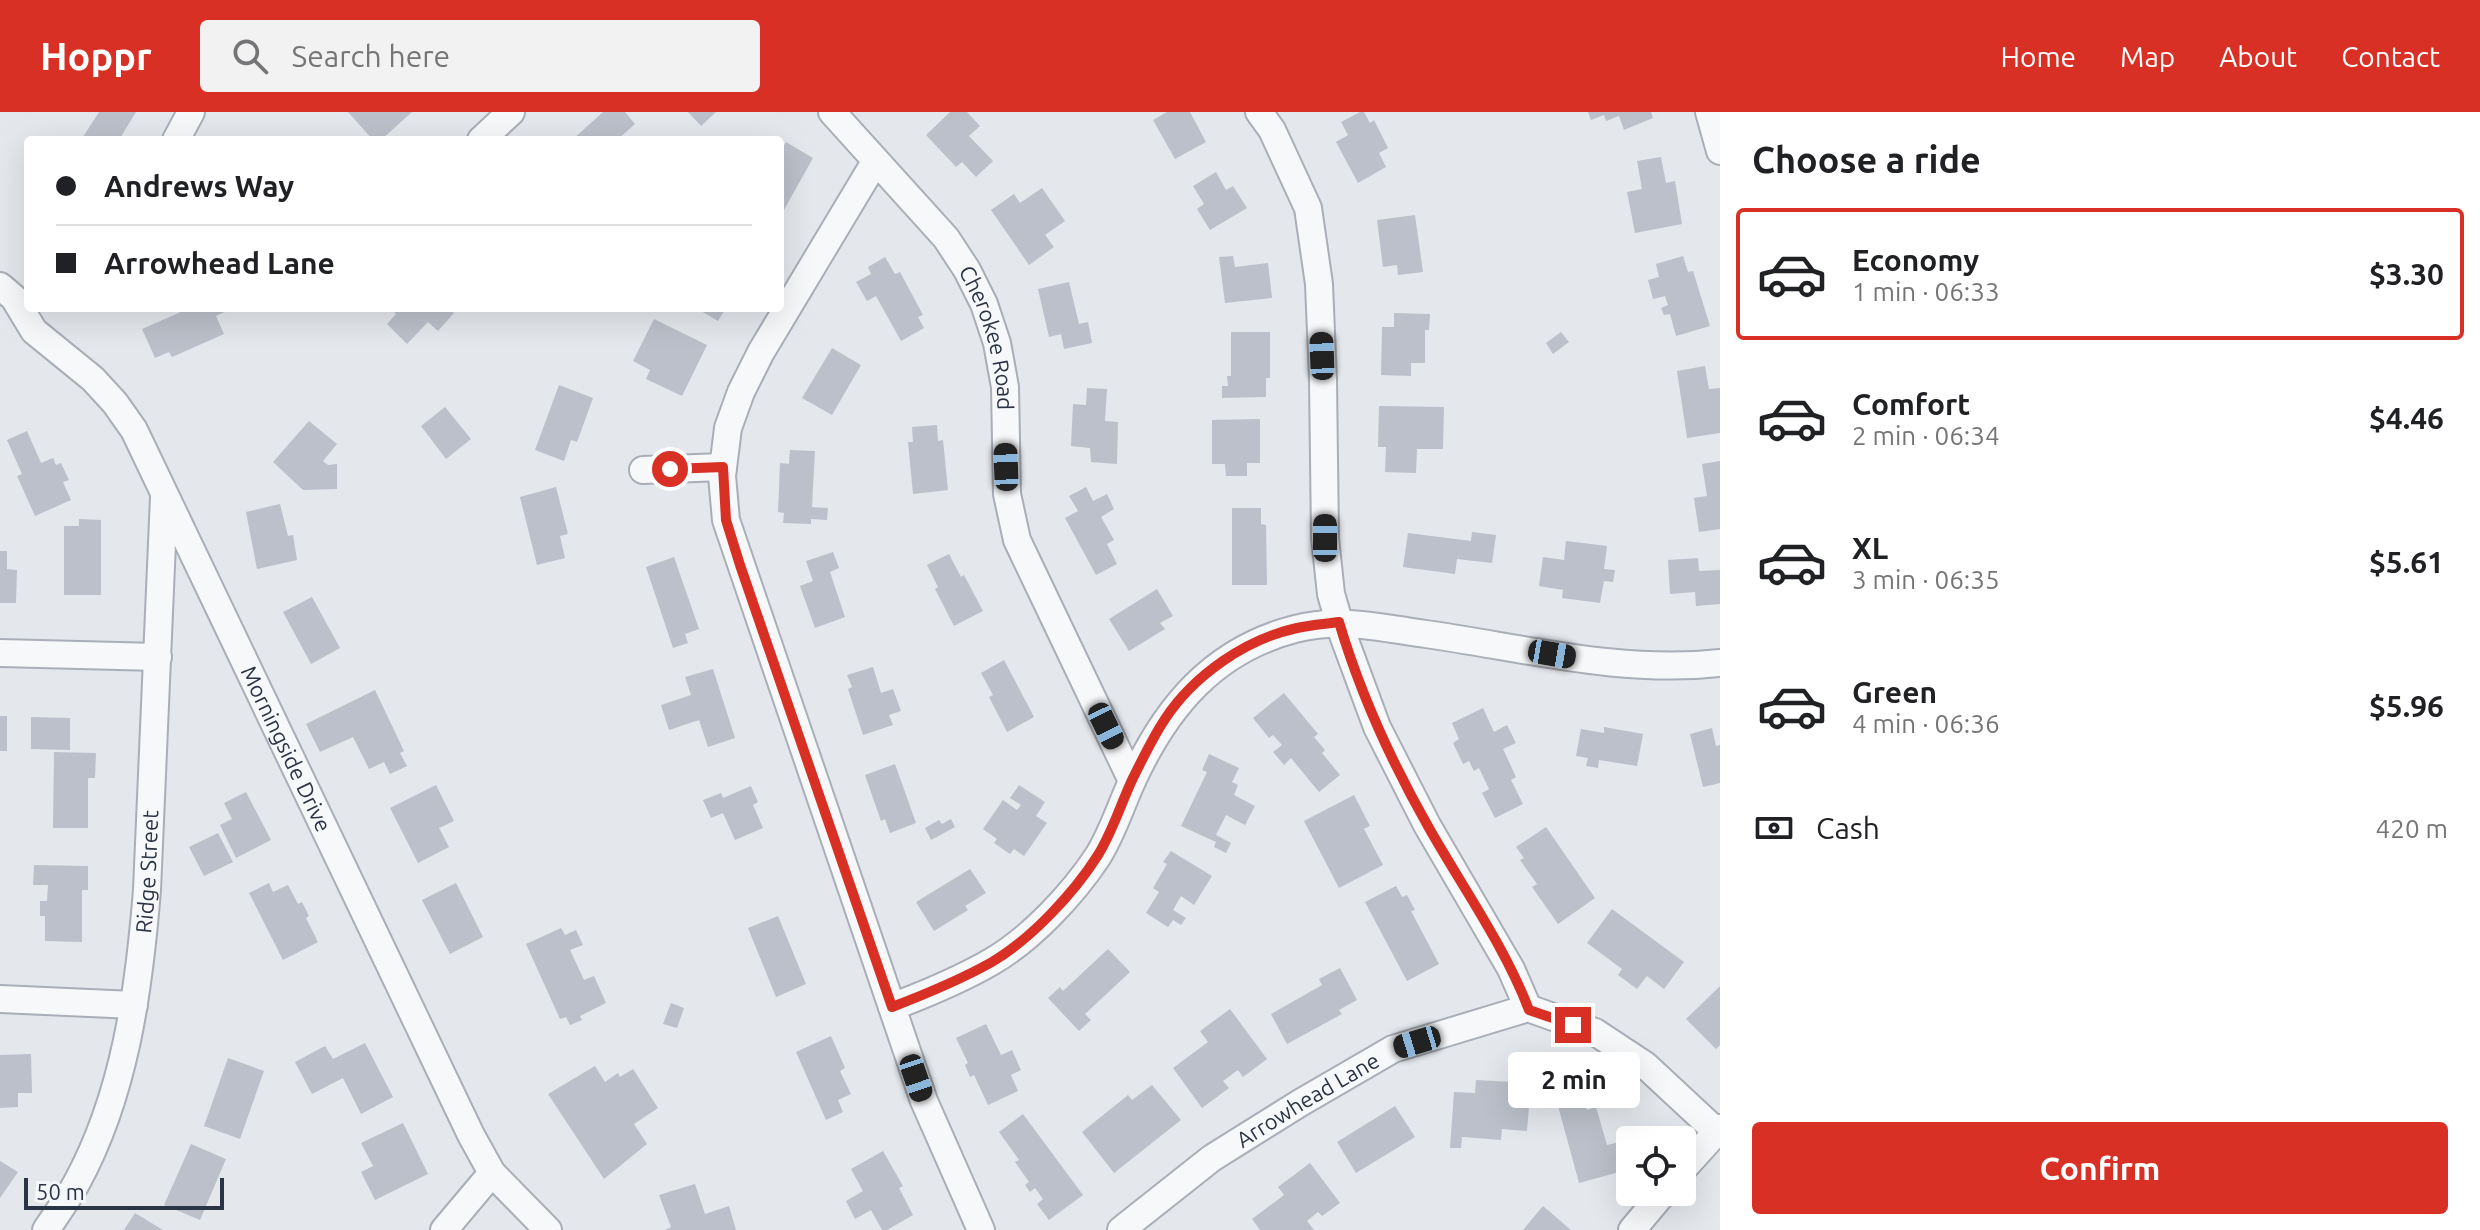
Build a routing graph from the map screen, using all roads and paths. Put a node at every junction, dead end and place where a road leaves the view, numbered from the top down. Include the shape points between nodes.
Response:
1 (191, 112) edge
2 (511, 112) edge
3 (832, 112) edge
4 (1259, 112) edge
5 (1709, 112) edge
6 (178, 136) edge
7 (485, 136) edge
8 (1720, 151) edge
9 (875, 162) junction
10 (14, 293) edge
11 (723, 467) junction
12 (643, 470) dead end
13 (164, 493) junction
14 (1339, 622) junction
15 (0, 653) edge
16 (158, 657) junction
17 (1720, 663) edge
18 (1132, 781) junction
19 (0, 999) edge
20 (134, 1005) junction
21 (892, 1007) junction
22 (1528, 1008) junction
23 (1718, 1129) edge
24 (1696, 1154) edge
25 (492, 1173) junction
26 (1652, 1206) edge
27 (46, 1230) edge
28 (444, 1230) edge
29 (548, 1230) edge
30 (981, 1230) edge
31 (1121, 1230) edge
32 (1632, 1230) edge

1 - 6 street
2 - 7 street
3 - 9 street, Cherokee Road
4 - 14 street via 1308,208 1319,284 1325,538
5 - 8 street
9 - 11 street via 741,392 728,428
9 - 18 street, Cherokee Road via 946,238 984,304 1005,387 1007,494 1017,540
10 - 13 street, Morningside Drive via 34,331 115,403
11 - 12 street
11 - 21 street via 726,520 740,565
13 - 16 street, Ridge Street
13 - 25 street, Morningside Drive
14 - 17 street via 1604,663
14 - 18 street via 1295,629 1253,644 1219,665 1165,718
14 - 22 street via 1377,727
15 - 16 street
16 - 20 street, Ridge Street via 147,890
18 - 21 street via 1098,855 1039,925 994,960
19 - 20 street
20 - 27 street, Ridge Street via 101,1128 76,1184
21 - 30 street via 924,1101
22 - 23 street via 1608,1040
22 - 31 street, Arrowhead Lane via 1393,1049 1212,1158
23 - 24 street
25 - 28 street
25 - 29 street, Morningside Drive
26 - 32 street

